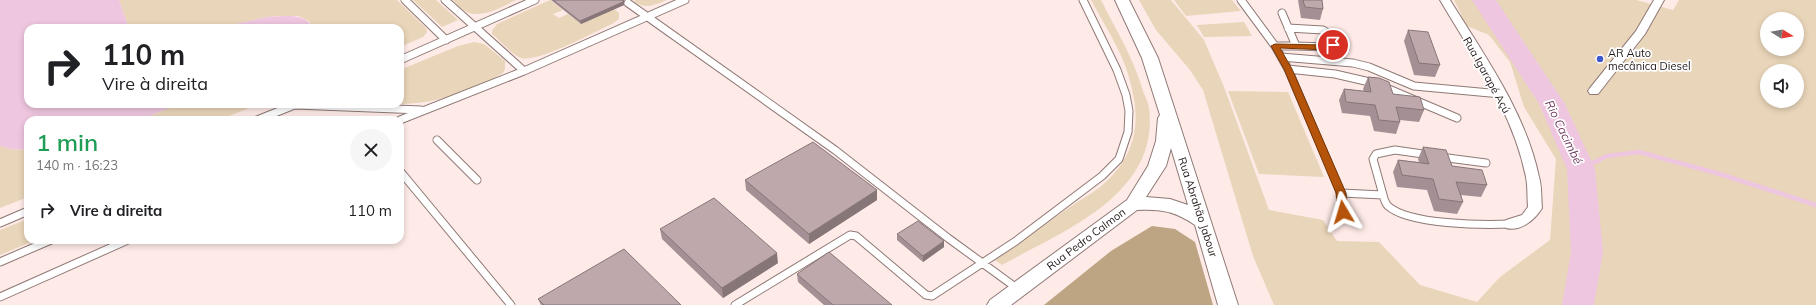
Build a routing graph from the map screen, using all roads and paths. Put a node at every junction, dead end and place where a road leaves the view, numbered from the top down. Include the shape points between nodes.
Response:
1 (405, 0) edge
2 (445, 0) edge
3 (535, 0) edge
4 (685, 0) edge
5 (1083, 0) edge
6 (1122, 0) edge
7 (1242, 0) edge
8 (1445, 0) edge
9 (1659, 0) edge
10 (628, 3) dead end
11 (1282, 14) dead end
12 (647, 17) junction
13 (475, 27) junction
14 (1288, 28) junction
15 (446, 40) junction
16 (1275, 46) junction
17 (1296, 46) junction
18 (1282, 57) junction
19 (404, 58) edge
20 (1288, 69) junction
21 (524, 71) junction
22 (1594, 91) dead end
23 (1501, 94) junction
24 (286, 108) edge
25 (382, 108) edge
26 (1166, 109) junction
27 (425, 110) junction
28 (267, 116) edge
29 (404, 118) edge
30 (1457, 118) dead end
31 (437, 140) dead end
32 (1486, 163) dead end
33 (404, 177) edge
34 (477, 180) dead end
35 (1341, 193) junction
36 (1383, 195) junction
37 (1133, 204) junction
38 (1343, 212) dead end
39 (24, 214) edge
40 (1203, 222) junction
41 (0, 223) edge
42 (1511, 224) joint
43 (42, 244) edge
44 (119, 244) edge
45 (0, 262) edge
46 (982, 264) junction
47 (1018, 289) junction
48 (0, 297) edge
49 (511, 305) edge
50 (735, 305) edge
51 (997, 305) edge
52 (1228, 305) edge

1 - 15 lane
2 - 13 lane
3 - 13 lane
4 - 12 lane
5 - 46 lane via 1117,70 1126,95 1129,111 1125,146 1119,159 1102,176
6 - 26 street, Rua Abrahão Jabour via 1150,58
7 - 16 lane
8 - 23 street, Rua Igarapé Açú
9 - 22 street via 1641,32
10 - 12 lane
11 - 14 lane
12 - 21 lane
12 - 46 lane via 815,136
13 - 15 lane
13 - 21 lane
14 - 17 lane
14 - 17 lane via 1323,30 1328,33 1333,45
15 - 19 lane
16 - 17 lane
16 - 18 lane
18 - 20 lane
18 - 23 lane via 1349,62 1374,68 1414,86
20 - 30 lane via 1364,80
20 - 35 lane
21 - 27 lane
23 - 42 street, Rua Igarapé Açú via 1522,141 1532,175 1535,208 1527,218
24 - 28 lane
25 - 27 lane
26 - 37 street, Rua Abrahão Jabour via 1164,141 1157,166
26 - 40 street, Rua Abrahão Jabour
27 - 29 lane
31 - 34 lane
32 - 36 lane via 1395,151 1380,152 1373,159
33 - 49 lane
35 - 36 lane
35 - 38 lane
36 - 42 lane via 1386,205 1395,211 1412,216 1474,224
37 - 40 street, Rua Pedro Calmon via 1158,202 1177,206
37 - 47 street, Rua Pedro Calmon
39 - 41 lane
40 - 52 street, Rua Abrahão Jabour
43 - 45 lane
44 - 48 lane
46 - 47 lane
46 - 50 lane via 936,294 928,296 856,236 850,235
47 - 51 street, Rua Pedro Calmon

